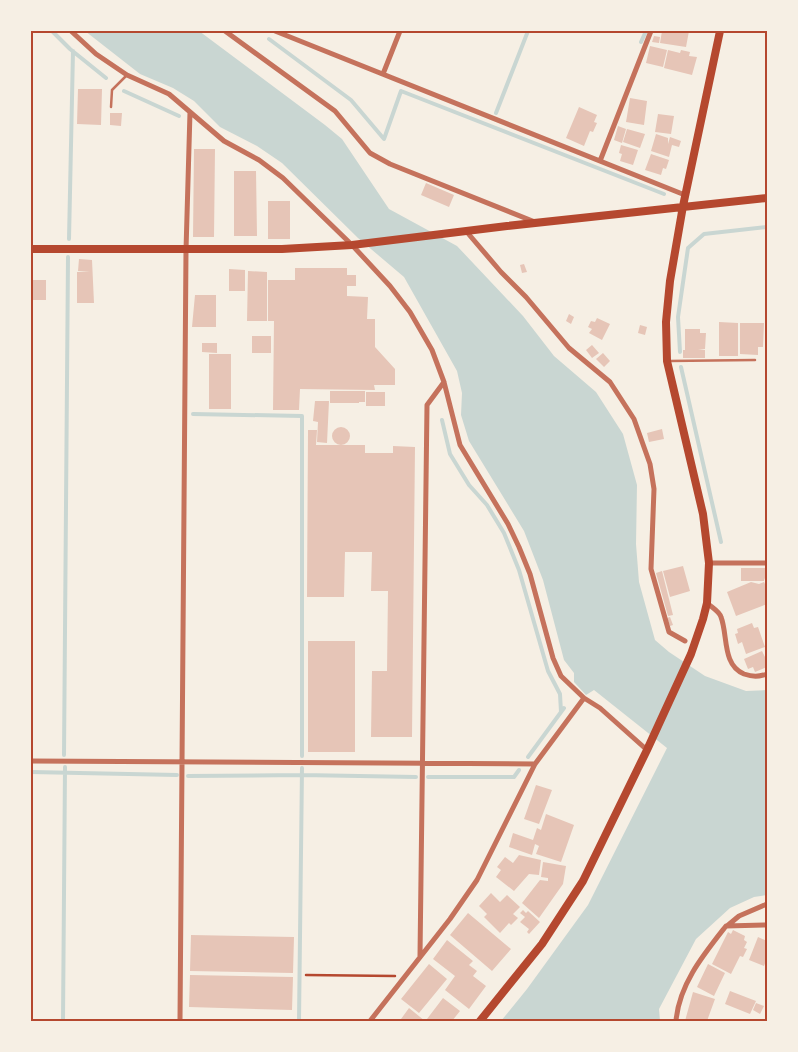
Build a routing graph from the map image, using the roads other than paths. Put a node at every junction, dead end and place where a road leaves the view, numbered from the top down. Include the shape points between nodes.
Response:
1 (71, 31) edge
2 (225, 31) edge
3 (275, 31) edge
4 (400, 31) edge
5 (652, 31) edge
6 (720, 31) edge
7 (383, 74) junction
8 (127, 75) junction
9 (111, 107) dead end
10 (190, 112) junction
11 (600, 161) junction
12 (685, 195) junction
13 (767, 198) edge
14 (683, 206) junction
15 (537, 223) junction
16 (466, 231) junction
17 (352, 245) junction
18 (31, 249) edge
19 (186, 250) junction
20 (755, 360) dead end
21 (667, 361) junction
22 (444, 382) junction
23 (709, 563) junction
24 (767, 563) edge
25 (706, 603) junction
26 (685, 641) dead end
27 (767, 674) edge
28 (584, 698) junction
29 (649, 746) junction
30 (31, 761) edge
31 (182, 762) junction
32 (423, 763) junction
33 (536, 764) junction
34 (767, 904) edge
35 (726, 926) junction
36 (767, 926) edge
37 (420, 957) junction
38 (180, 1021) edge
39 (370, 1021) edge
40 (480, 1021) edge
41 (676, 1021) edge

1 - 8 street via 96,54
2 - 15 street via 336,111 370,153
3 - 7 street
4 - 7 street
5 - 11 street
6 - 12 main road
7 - 11 street
8 - 9 lane via 112,90
8 - 10 street via 169,94
10 - 17 street via 224,141 284,178
10 - 19 street
11 - 12 street
12 - 14 main road
13 - 14 main road
14 - 15 main road
14 - 21 main road via 670,281
15 - 16 main road
16 - 17 main road
16 - 26 street via 569,348 610,382 634,419 650,464 654,489 651,569 669,632
17 - 19 main road
17 - 22 street via 410,312 432,350
18 - 19 main road
19 - 31 street
20 - 21 lane
21 - 23 main road via 703,514
22 - 28 street via 460,445 508,524 530,574 553,658 561,676
22 - 32 street via 427,405
23 - 24 street
23 - 25 main road
25 - 27 street via 721,615 728,654 734,667 757,677
25 - 29 main road via 691,654
28 - 29 street
28 - 33 street
29 - 40 main road via 583,881 542,944
30 - 31 street
31 - 32 street
31 - 38 street
32 - 33 street
32 - 37 street
33 - 37 street via 477,880
34 - 35 street via 739,916
35 - 36 street
35 - 41 street via 692,974 677,1006
37 - 39 street

